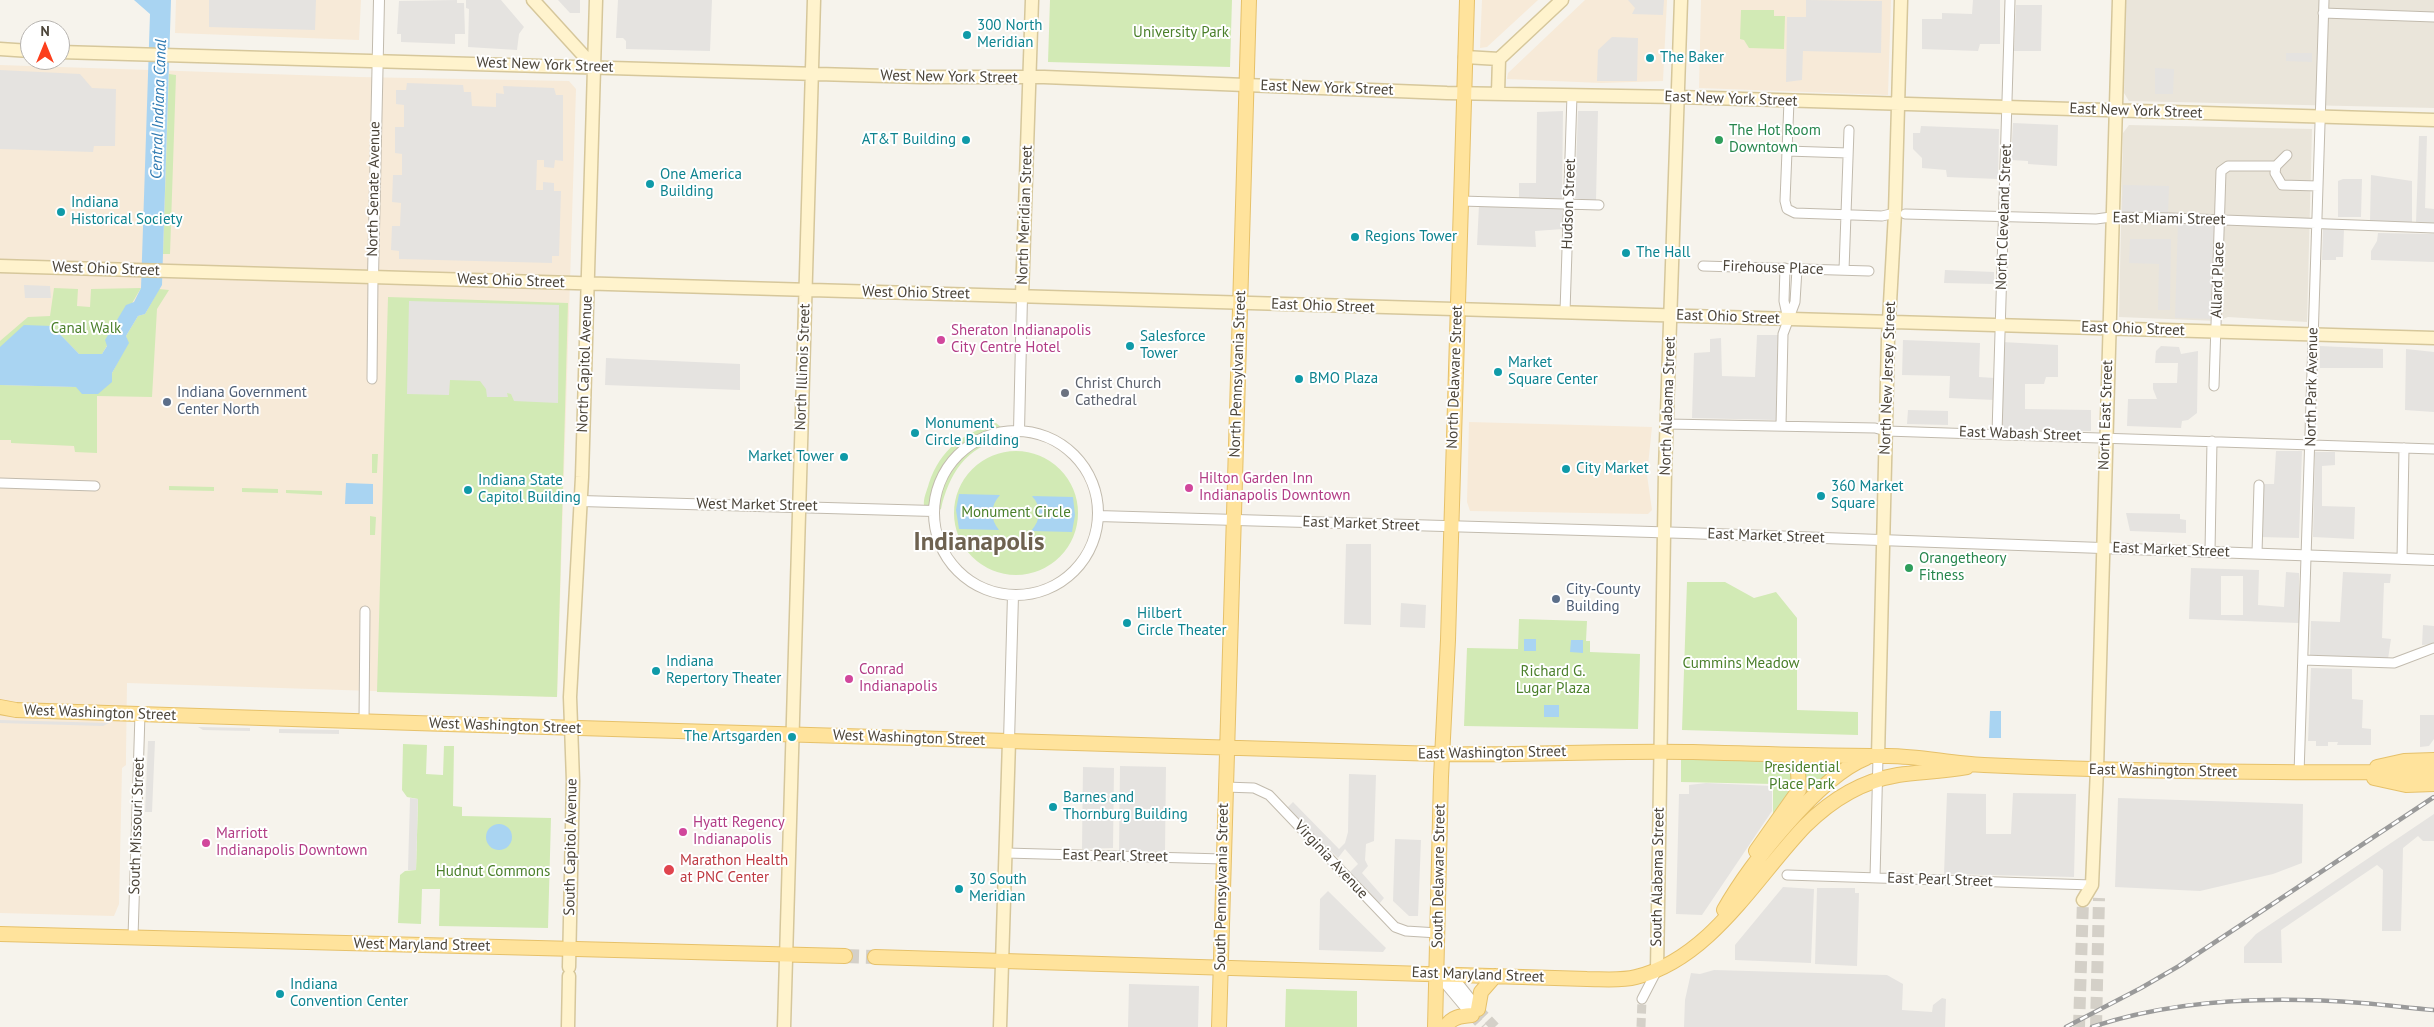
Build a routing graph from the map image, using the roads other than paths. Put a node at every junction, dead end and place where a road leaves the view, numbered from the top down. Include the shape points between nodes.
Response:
1 (379, 0) edge
2 (533, 0) edge
3 (596, 0) edge
4 (814, 0) edge
5 (1032, 0) edge
6 (1249, 0) edge
7 (1467, 0) edge
8 (1562, 0) edge
9 (1681, 0) edge
10 (1901, 0) edge
11 (2010, 0) edge
12 (2118, 0) edge
13 (2324, 0) edge
14 (2323, 13) junction
15 (2434, 16) edge
16 (0, 49) edge
17 (20, 50) edge
18 (70, 52) edge
19 (1464, 57) junction
20 (1499, 59) junction
21 (377, 62) junction
22 (594, 67) junction
23 (812, 73) junction
24 (1029, 78) junction
25 (1246, 84) junction
26 (1463, 92) junction
27 (1498, 93) junction
28 (1572, 95) junction
29 (1678, 97) junction
30 (1789, 101) junction
31 (1898, 104) junction
32 (2007, 107) junction
33 (2115, 111) junction
34 (2320, 116) junction
35 (2434, 120) edge
36 (1849, 130) dead end
37 (1787, 151) junction
38 (1848, 153) junction
39 (2287, 155) dead end
40 (2276, 166) junction
41 (2318, 186) junction
42 (1461, 201) junction
43 (1569, 204) junction
44 (1599, 205) dead end
45 (1900, 214) junction
46 (1845, 215) junction
47 (2004, 217) junction
48 (2111, 217) junction
49 (2220, 220) junction
50 (2317, 224) junction
51 (2434, 228) edge
52 (0, 266) edge
53 (1703, 266) dead end
54 (1785, 268) junction
55 (1797, 269) junction
56 (1844, 270) junction
57 (1869, 271) dead end
58 (374, 277) junction
59 (587, 284) junction
60 (805, 290) junction
61 (1022, 296) junction
62 (1240, 303) junction
63 (1457, 309) junction
64 (1565, 312) junction
65 (1671, 315) junction
66 (1788, 319) junction
67 (1889, 323) junction
68 (2000, 325) junction
69 (2108, 328) junction
70 (2216, 331) junction
71 (2313, 335) junction
72 (2434, 338) edge
73 (372, 379) dead end
74 (2214, 386) dead end
75 (1667, 424) junction
76 (1782, 425) junction
77 (1018, 431) junction
78 (1886, 431) junction
79 (1997, 434) junction
80 (2105, 437) junction
81 (2212, 441) junction
82 (2310, 444) junction
83 (2404, 448) junction
84 (2434, 449) edge
85 (0, 483) edge
86 (2259, 485) dead end
87 (95, 486) dead end
88 (580, 501) junction
89 (799, 506) junction
90 (933, 511) junction
91 (1098, 516) junction
92 (1234, 520) junction
93 (1451, 526) junction
94 (1665, 532) junction
95 (1883, 540) junction
96 (2102, 547) junction
97 (2210, 551) junction
98 (2257, 553) junction
99 (2307, 555) junction
100 (2402, 558) junction
101 (2434, 560) edge
102 (1013, 595) junction
103 (365, 611) dead end
104 (2434, 648) edge
105 (2303, 660) junction
106 (0, 708) edge
107 (140, 714) junction
108 (364, 721) junction
109 (571, 728) junction
110 (792, 735) junction
111 (1010, 741) junction
112 (1226, 748) junction
113 (1659, 751) junction
114 (1442, 754) junction
115 (1784, 755) junction
116 (1878, 757) junction
117 (2434, 760) edge
118 (1975, 765) junction
119 (2097, 769) junction
120 (2434, 772) edge
121 (2352, 773) junction
122 (2299, 774) junction
123 (1878, 780) junction
124 (2434, 784) edge
125 (1225, 787) junction
126 (1006, 853) junction
127 (1223, 859) junction
128 (1787, 875) dead end
129 (1875, 878) junction
130 (2092, 885) junction
131 (1737, 887) junction
132 (2099, 898) tunnel mouth
133 (2083, 900) tunnel mouth
134 (1438, 933) junction
135 (1711, 933) junction
136 (0, 934) edge
137 (133, 937) junction
138 (570, 948) junction
139 (786, 954) junction
140 (845, 956) tunnel mouth
141 (875, 957) tunnel mouth
142 (1002, 961) junction
143 (1220, 967) junction
144 (1657, 970) junction
145 (1437, 974) junction
146 (1495, 976) junction
147 (1642, 999) tunnel mouth
148 (1475, 1012) junction
149 (568, 1027) edge
150 (784, 1027) edge
151 (1000, 1027) edge
152 (1219, 1027) edge
153 (1435, 1027) edge
154 (1446, 1027) edge

1 - 21 street, North Senate Avenue
2 - 22 main road
3 - 22 main road, North Capitol Avenue
4 - 23 main road, North Illinois Street
5 - 24 main road, North Meridian Street
6 - 25 main road, North Pennsylvania Street
7 - 19 main road, North Delaware Street
8 - 20 main road
9 - 29 main road, North Alabama Street
10 - 31 main road, North New Jersey Street
11 - 32 street, North Cleveland Street
12 - 33 main road, North East Street
13 - 14 street, North Park Avenue
14 - 15 street
14 - 34 street, North Park Avenue
16 - 17 main road
18 - 21 main road, West New York Street
19 - 20 main road
19 - 26 main road, North Delaware Street
20 - 27 main road
21 - 22 main road, West New York Street
21 - 58 street, North Senate Avenue
22 - 23 main road, West New York Street
22 - 59 main road, North Capitol Avenue
23 - 24 main road, West New York Street
23 - 60 main road, North Illinois Street
24 - 25 main road, East New York Street
24 - 61 main road, North Meridian Street
25 - 26 main road, East New York Street
25 - 62 main road, North Pennsylvania Street
26 - 27 main road, East New York Street
26 - 42 main road, North Delaware Street
27 - 28 main road, East New York Street
28 - 29 main road, East New York Street
28 - 43 street, Hudson Street
29 - 30 main road, East New York Street
29 - 65 main road, North Alabama Street
30 - 31 main road, East New York Street
30 - 37 street
31 - 32 main road, East New York Street
31 - 45 main road, North New Jersey Street
32 - 33 main road, East New York Street
32 - 47 street, North Cleveland Street
33 - 34 main road, East New York Street
33 - 48 main road, North East Street
34 - 35 main road, East New York Street
34 - 41 street, North Park Avenue
36 - 38 street, Firehouse Place
37 - 38 street
37 - 46 street, East Miami Street via 1785,201 1788,210
38 - 46 street, Firehouse Place
39 - 40 street
40 - 41 street via 2275,173 2282,185
40 - 49 street, Allard Place via 2228,166 2221,171
41 - 50 street, North Park Avenue
42 - 43 street
42 - 63 main road, North Delaware Street
43 - 44 street
43 - 64 street, Hudson Street
45 - 46 street, East Miami Street
45 - 47 street, East Miami Street
45 - 67 main road, North New Jersey Street
46 - 56 street, Firehouse Place
47 - 48 street, East Miami Street
47 - 68 street, North Cleveland Street
48 - 49 street, East Miami Street
48 - 69 main road, North East Street
49 - 50 street, East Miami Street
49 - 70 street, Allard Place
50 - 51 street, East Miami Street
50 - 71 street, North Park Avenue
52 - 58 main road, West Ohio Street
53 - 54 street, Firehouse Place
54 - 55 street, Firehouse Place
54 - 66 street via 1784,301
55 - 56 street, Firehouse Place
55 - 66 street via 1795,302
56 - 57 street, Firehouse Place
58 - 59 main road, West Ohio Street
58 - 73 street, North Senate Avenue
59 - 60 main road, West Ohio Street
59 - 88 main road, North Capitol Avenue
60 - 61 main road, West Ohio Street
60 - 89 main road, North Illinois Street
61 - 62 main road, East Ohio Street
61 - 77 street, North Meridian Street
62 - 63 main road, East Ohio Street
62 - 92 main road, North Pennsylvania Street
63 - 64 main road, East Ohio Street
63 - 93 main road, North Delaware Street
64 - 65 main road, East Ohio Street
65 - 66 main road, East Ohio Street
65 - 75 main road, North Alabama Street
66 - 67 main road, East Ohio Street
66 - 76 street via 1783,334
67 - 68 main road, East Ohio Street
67 - 78 main road, North New Jersey Street
68 - 69 main road, East Ohio Street
68 - 79 street, North Cleveland Street
69 - 70 main road, East Ohio Street
69 - 80 main road, North East Street
70 - 71 main road, East Ohio Street
70 - 74 street, Allard Place
71 - 72 main road, East Ohio Street
71 - 82 street, North Park Avenue
75 - 76 street, East Wabash Street
75 - 94 main road, North Alabama Street
76 - 78 street, East Wabash Street
77 - 90 street via 990,435 964,448 940,481
77 - 91 street via 1050,438 1076,458 1093,484
78 - 79 street, East Wabash Street
78 - 95 main road, North New Jersey Street
79 - 80 street, East Wabash Street
80 - 81 street, East Wabash Street
80 - 96 main road, North East Street
81 - 82 street, East Wabash Street
81 - 97 street
82 - 83 street, East Wabash Street
82 - 99 street, North Park Avenue
83 - 84 street, East Wabash Street
83 - 100 street
85 - 87 street
86 - 98 street
88 - 89 street, West Market Street
88 - 109 main road, North Capitol Avenue via 578,580 572,635
89 - 90 street, West Market Street
89 - 110 main road, North Illinois Street
90 - 102 street via 939,542 955,569 982,588
91 - 92 street, East Market Street
91 - 102 street via 1091,547 1072,574 1044,590
92 - 93 street, East Market Street
92 - 112 main road, North Pennsylvania Street
93 - 94 street, East Market Street
93 - 114 main road, North Delaware Street
94 - 95 street, East Market Street
94 - 113 main road, North Alabama Street
95 - 96 street, East Market Street
95 - 116 main road, North New Jersey Street
96 - 97 street, East Market Street
96 - 119 main road, North East Street
97 - 98 street, East Market Street
98 - 99 street, East Market Street
99 - 100 street, East Market Street
99 - 105 street, North Park Avenue
100 - 101 street, East Market Street
102 - 111 street
103 - 108 street
104 - 105 street via 2394,663
105 - 122 street, North Park Avenue
106 - 107 main road, West Washington Street
107 - 108 main road, West Washington Street
107 - 137 street, South Missouri Street
108 - 109 main road, West Washington Street
109 - 110 main road, West Washington Street
109 - 138 main road, South Capitol Avenue
110 - 111 main road, West Washington Street
110 - 139 main road, North Illinois Street
111 - 112 main road, East Washington Street
111 - 126 main road
112 - 114 main road, East Washington Street
112 - 125 main road, South Pennsylvania Street
113 - 114 main road, East Washington Street
113 - 115 main road, East Washington Street
113 - 144 main road, South Alabama Street
114 - 134 main road, South Delaware Street
115 - 116 main road, East Washington Street
115 - 131 main road via 1798,771 1800,790 1772,826 1742,873
116 - 118 main road, East Washington Street
116 - 123 street
116 - 131 main road via 1864,758 1851,766 1797,811
117 - 121 main road, East Washington Street via 2404,761
118 - 119 main road, East Washington Street
118 - 123 main road, East Washington Street
119 - 122 main road, East Washington Street
119 - 130 main road, North East Street
120 - 121 main road, East Washington Street
121 - 122 main road, East Washington Street
121 - 124 main road, East Washington Street via 2406,785
123 - 129 street
123 - 135 main road, East Maryland Street via 1845,794 1813,818
125 - 127 main road, South Pennsylvania Street
125 - 134 street, Virginia Avenue via 1254,788 1269,794 1395,927
126 - 127 street, East Pearl Street
126 - 142 main road
127 - 143 main road, South Pennsylvania Street
128 - 129 street, East Pearl Street
129 - 130 street, East Pearl Street
130 - 132 main road
130 - 133 main road
131 - 135 main road
134 - 145 main road, South Delaware Street
135 - 144 main road, East Maryland Street
136 - 137 main road, West Maryland Street
137 - 138 main road, West Maryland Street
138 - 139 main road, West Maryland Street
138 - 149 main road, South Capitol Avenue
139 - 140 main road, West Maryland Street
139 - 150 main road, North Illinois Street
141 - 142 main road
142 - 143 main road, East Maryland Street
142 - 151 main road
143 - 145 main road, East Maryland Street
143 - 152 main road, South Pennsylvania Street
144 - 146 main road, East Maryland Street via 1637,977 1612,979
144 - 147 street, South Alabama Street
145 - 146 main road, East Maryland Street
145 - 148 street via 1458,985
145 - 153 main road, South Delaware Street
146 - 148 main road via 1481,992
148 - 154 main road via 1448,1022

